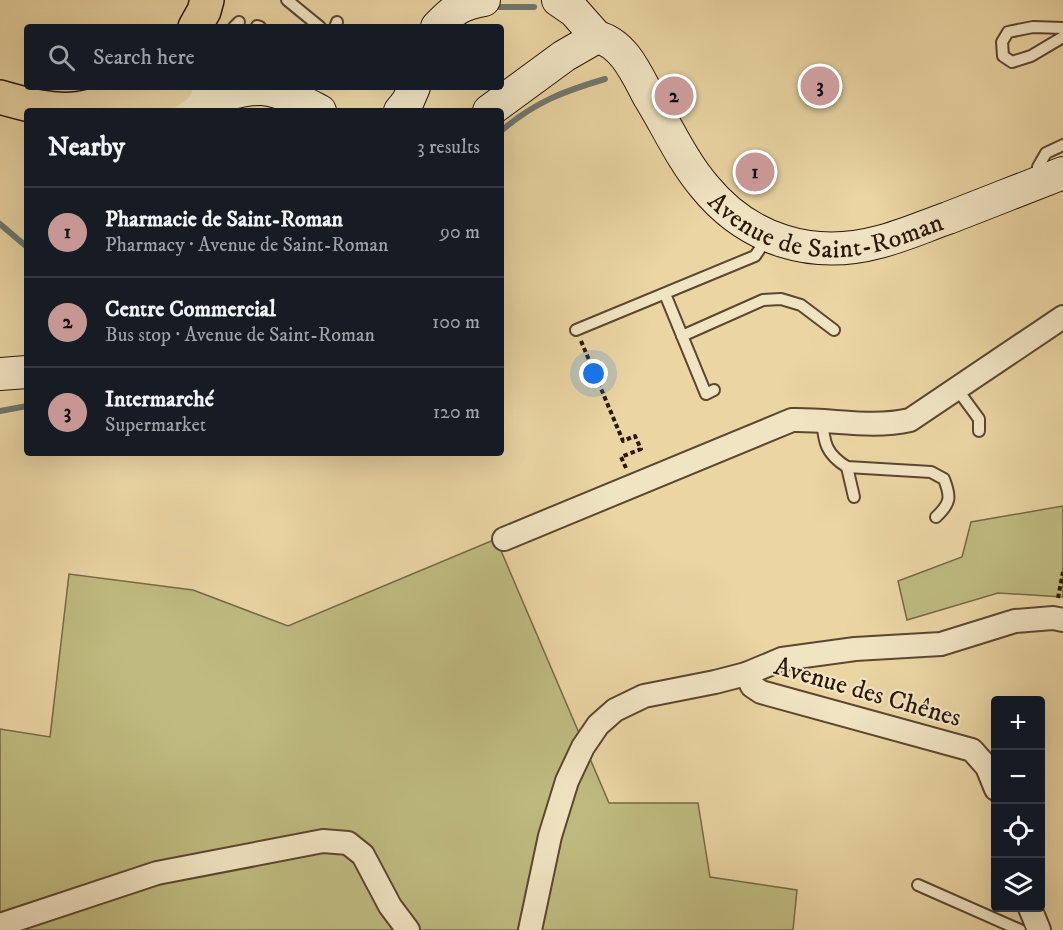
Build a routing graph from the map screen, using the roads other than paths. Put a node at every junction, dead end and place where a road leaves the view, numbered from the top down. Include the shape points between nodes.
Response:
1 (207, 0) edge
2 (287, 0) edge
3 (484, 0) edge
4 (558, 0) edge
5 (197, 24) edge
6 (316, 24) edge
7 (440, 24) edge
8 (1063, 28) edge
9 (597, 37) junction
10 (1063, 37) edge
11 (216, 90) edge
12 (267, 90) edge
13 (413, 90) edge
14 (169, 91) edge
15 (0, 97) edge
16 (316, 106) edge
17 (39, 108) edge
18 (86, 108) edge
19 (145, 108) edge
20 (402, 108) edge
21 (493, 108) edge
22 (0, 111) edge
23 (24, 121) edge
24 (1063, 144) edge
25 (1052, 177) edge
26 (768, 236) junction
27 (665, 294) junction
28 (1063, 317) edge
29 (576, 330) road end
30 (834, 330) dead end
31 (682, 336) junction
32 (24, 372) edge
33 (0, 374) edge
34 (957, 389) junction
35 (714, 390) dead end
36 (822, 420) junction
37 (979, 431) dead end
38 (847, 467) junction
39 (854, 497) dead end
40 (936, 517) dead end
41 (504, 539) dead end
42 (1058, 619) edge
43 (746, 674) junction
44 (991, 777) edge
45 (918, 885) dead end
46 (1031, 912) edge
47 (0, 925) edge
48 (408, 930) edge
49 (530, 930) edge
50 (1033, 930) edge

1 - 5 main road
2 - 6 lane
3 - 7 street via 452,11
4 - 9 street, Avenue de Saint-Roman via 574,11
8 - 10 lane via 1033,27 1008,32 1002,42 1003,56 1012,62
9 - 21 street
9 - 26 street, Avenue de Saint-Roman via 607,39 627,59 702,185 729,213
11 - 14 street
12 - 16 street
13 - 20 street
14 - 18 main road via 119,97
14 - 19 main road
15 - 17 main road
22 - 23 main road
24 - 25 lane via 1046,153 1038,167
25 - 26 street, Avenue de Saint-Roman via 863,246 802,247
26 - 27 lane via 755,256
27 - 29 lane
27 - 31 lane
28 - 34 street
30 - 31 lane via 801,305 780,299 762,300
31 - 35 lane via 706,394
32 - 33 street
34 - 36 street via 910,420 872,425
34 - 37 lane via 979,419
36 - 38 lane via 824,443 837,461
36 - 41 street via 792,420
38 - 39 lane
38 - 40 lane via 931,472 944,479 949,494 946,508
42 - 43 street via 1015,621 941,644 855,649 782,659
43 - 44 street, Avenue des Chênes via 752,686 761,692 972,750
43 - 49 street via 644,696 615,710 598,725 567,781 550,836
45 - 50 lane
46 - 50 street
47 - 48 street via 157,873 323,841 348,843 363,855 390,906

